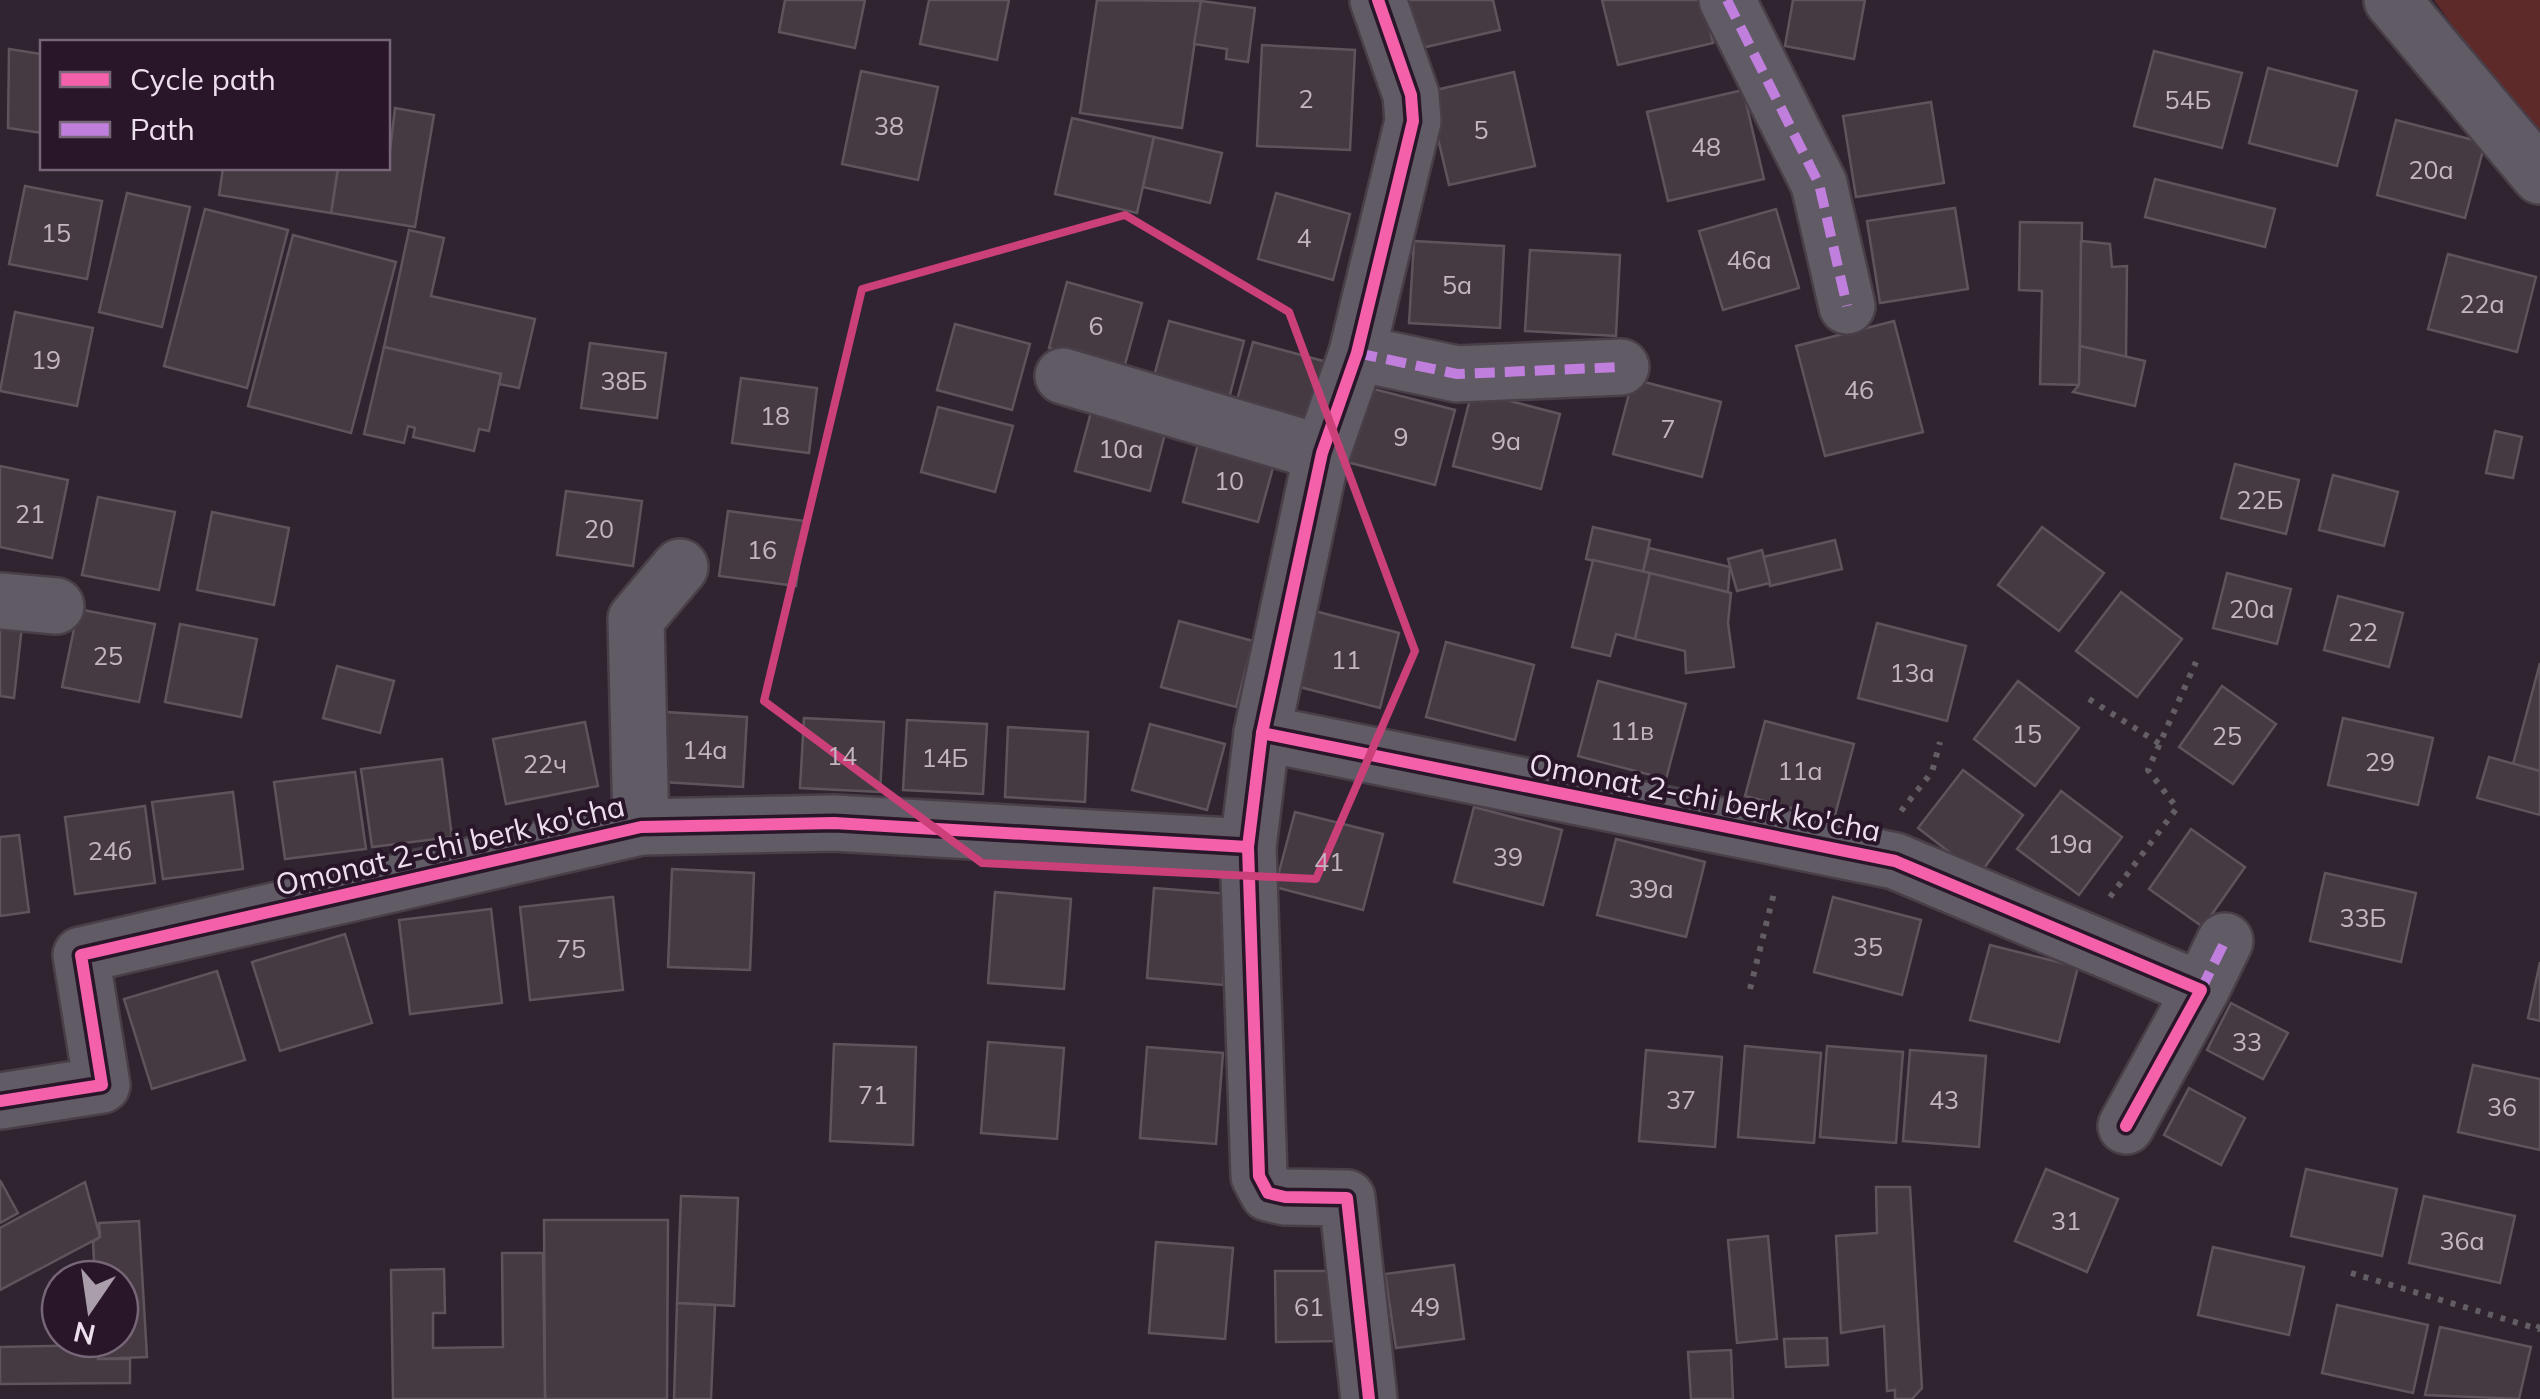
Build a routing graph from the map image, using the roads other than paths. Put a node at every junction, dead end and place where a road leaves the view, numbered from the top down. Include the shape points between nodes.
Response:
1 (1378, 0) edge
2 (1727, 0) edge
3 (2392, 0) edge
4 (2540, 176) edge
5 (1847, 306) dead end
6 (1357, 353) junction
7 (1621, 367) dead end
8 (1063, 376) dead end
9 (1322, 453) junction
10 (680, 566) dead end
11 (0, 600) edge
12 (56, 606) dead end
13 (1262, 733) junction
14 (641, 827) junction
15 (1248, 846) junction
16 (2225, 942) dead end
17 (2202, 990) junction
18 (0, 1101) edge
19 (2126, 1126) dead end
20 (1369, 1399) edge

1 - 6 street via 1411,95 1413,121
2 - 5 street via 1819,184
3 - 4 street
6 - 7 street via 1457,374
6 - 9 street
8 - 9 street
9 - 13 street
10 - 14 street via 636,619
11 - 12 street
13 - 15 street
13 - 17 street, Omonat 2-chi berk ko'cha via 1895,860
14 - 15 street, Omonat 2-chi berk ko'cha via 834,822
14 - 18 street, Omonat 2-chi berk ko'cha via 81,955 102,1085
15 - 20 street via 1259,1176 1268,1193 1285,1198 1347,1198
16 - 17 street
17 - 19 street

